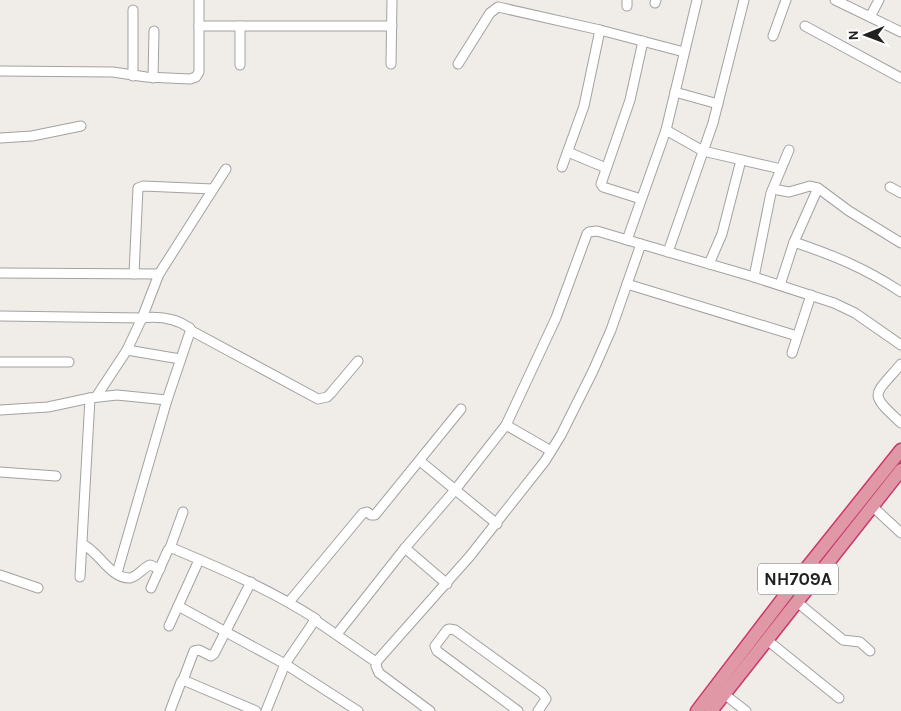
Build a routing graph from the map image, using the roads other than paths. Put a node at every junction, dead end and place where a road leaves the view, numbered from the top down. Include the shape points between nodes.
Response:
1 (199, 0) edge
2 (392, 0) edge
3 (697, 0) edge
4 (744, 0) edge
5 (786, 0) edge
6 (835, 0) edge
7 (879, 0) edge
8 (133, 10) dead end
9 (870, 17) junction
10 (199, 26) junction
11 (240, 26) junction
12 (392, 26) junction
13 (805, 26) dead end
14 (600, 30) junction
15 (154, 31) dead end
16 (901, 32) edge
17 (773, 36) dead end
18 (643, 41) junction
19 (684, 52) junction
20 (391, 64) dead end
21 (458, 64) dead end
22 (240, 65) dead end
23 (0, 71) edge
24 (132, 76) junction
25 (153, 78) junction
26 (901, 78) edge
27 (675, 92) junction
28 (718, 104) junction
29 (81, 126) dead end
30 (666, 130) junction
31 (0, 138) edge
32 (789, 150) dead end
33 (703, 151) junction
34 (568, 152) junction
35 (741, 160) junction
36 (562, 168) dead end
37 (606, 168) junction
38 (226, 169) dead end
39 (781, 169) junction
40 (890, 187) dead end
41 (818, 188) junction
42 (213, 189) junction
43 (773, 189) junction
44 (901, 193) edge
45 (641, 199) junction
46 (627, 240) junction
47 (794, 242) junction
48 (901, 243) edge
49 (642, 244) junction
50 (668, 252) junction
51 (708, 264) junction
52 (0, 272) edge
53 (134, 274) junction
54 (159, 274) junction
55 (754, 277) junction
56 (627, 284) junction
57 (780, 285) junction
58 (901, 292) edge
59 (811, 295) junction
60 (0, 316) edge
61 (142, 318) junction
62 (190, 330) junction
63 (797, 336) junction
64 (901, 345) edge
65 (127, 350) junction
66 (792, 353) dead end
67 (180, 359) junction
68 (358, 361) dead end
69 (0, 362) edge
70 (69, 362) dead end
71 (901, 364) edge
72 (93, 398) junction
73 (167, 400) junction
74 (461, 409) dead end
75 (0, 410) edge
76 (901, 423) edge
77 (506, 425) junction
78 (901, 450) edge
79 (551, 451) junction
80 (420, 461) junction
81 (901, 470) edge
82 (0, 472) edge
83 (56, 476) dead end
84 (455, 490) junction
85 (872, 506) junction
86 (183, 512) dead end
87 (496, 524) junction
88 (901, 533) edge
89 (82, 544) junction
90 (170, 548) junction
91 (405, 548) junction
92 (199, 560) junction
93 (160, 569) junction
94 (116, 573) junction
95 (0, 575) edge
96 (80, 578) dead end
97 (251, 582) junction
98 (447, 584) junction
99 (38, 588) dead end
100 (151, 588) dead end
101 (289, 602) junction
102 (797, 602) junction
103 (178, 606) junction
104 (316, 620) junction
105 (168, 626) dead end
106 (224, 631) junction
107 (337, 634) junction
108 (767, 640) junction
109 (870, 651) dead end
110 (377, 661) junction
111 (285, 664) junction
112 (183, 680) junction
113 (724, 694) junction
114 (840, 698) dead end
115 (170, 711) edge
116 (256, 711) edge
117 (266, 711) edge
118 (358, 711) edge
119 (430, 711) edge
120 (518, 711) edge
121 (538, 711) edge
122 (697, 711) edge
123 (711, 711) edge
124 (746, 711) edge

1 - 10 street
2 - 12 street
3 - 19 street
4 - 28 street
5 - 17 street
6 - 9 street
7 - 9 street
8 - 24 street
9 - 16 street
10 - 11 street
10 - 25 street via 196,76 190,79
11 - 12 street
11 - 22 street
12 - 20 street
13 - 26 street
14 - 18 street
14 - 21 street via 498,7 490,13
14 - 34 street via 584,106
15 - 25 street
18 - 19 street
18 - 37 street via 630,100
19 - 27 street
23 - 24 street via 113,72
24 - 25 street
27 - 28 street
27 - 30 street
28 - 33 street
29 - 31 street via 32,136
30 - 33 street
30 - 45 street
32 - 39 street
33 - 35 street
33 - 50 street
34 - 36 street
34 - 37 street
35 - 39 street
35 - 51 street via 722,234
37 - 45 street via 601,186
38 - 42 street
39 - 43 street
40 - 44 street
41 - 43 street via 810,186 788,192
41 - 47 street
41 - 48 street
42 - 53 street via 138,188
42 - 54 street
43 - 55 street
45 - 46 street
46 - 49 street
46 - 77 street via 596,231 587,234 556,318
47 - 57 street
47 - 58 street via 836,256
49 - 50 street
49 - 56 street
50 - 51 street
51 - 55 street
52 - 53 street
53 - 54 street
54 - 61 street
55 - 57 street
56 - 63 street
56 - 79 street via 593,371
57 - 59 street
59 - 63 street
59 - 64 street via 855,314
60 - 61 street
61 - 62 street via 162,317 188,326
61 - 65 street
62 - 67 street
62 - 68 street via 318,399 331,393
63 - 66 street
65 - 67 street
65 - 72 street
67 - 73 street
69 - 70 street
71 - 76 street via 881,387 877,397
72 - 73 street via 117,396
72 - 75 street via 48,407
72 - 89 street
73 - 94 street
74 - 80 street
77 - 79 street
77 - 84 street
78 - 122 highway, NH709A
79 - 87 street
80 - 84 street
80 - 101 street via 374,515 363,514
81 - 85 highway, NH709A
82 - 83 street
84 - 87 street
84 - 91 street
85 - 88 street
85 - 102 highway, NH709A
86 - 90 street
87 - 98 street
89 - 94 street
89 - 96 street
90 - 92 street
90 - 93 street
91 - 98 street
91 - 107 street
92 - 97 street
92 - 103 street
93 - 94 street via 150,566 131,578
93 - 100 street
95 - 99 street
97 - 101 street
97 - 106 street
98 - 110 street
101 - 104 street
102 - 108 highway, NH709A
102 - 109 street via 843,640 860,642
103 - 105 street
103 - 106 street
104 - 107 street
104 - 111 street
106 - 111 street
106 - 112 street via 212,655 194,651
107 - 110 street
108 - 113 highway, NH709A
108 - 114 street
110 - 119 street via 379,673
111 - 117 street
111 - 118 street
112 - 115 street
112 - 116 street
113 - 123 highway, NH709A
113 - 124 street
120 - 121 street via 437,651 436,643 449,628 542,693 546,699

